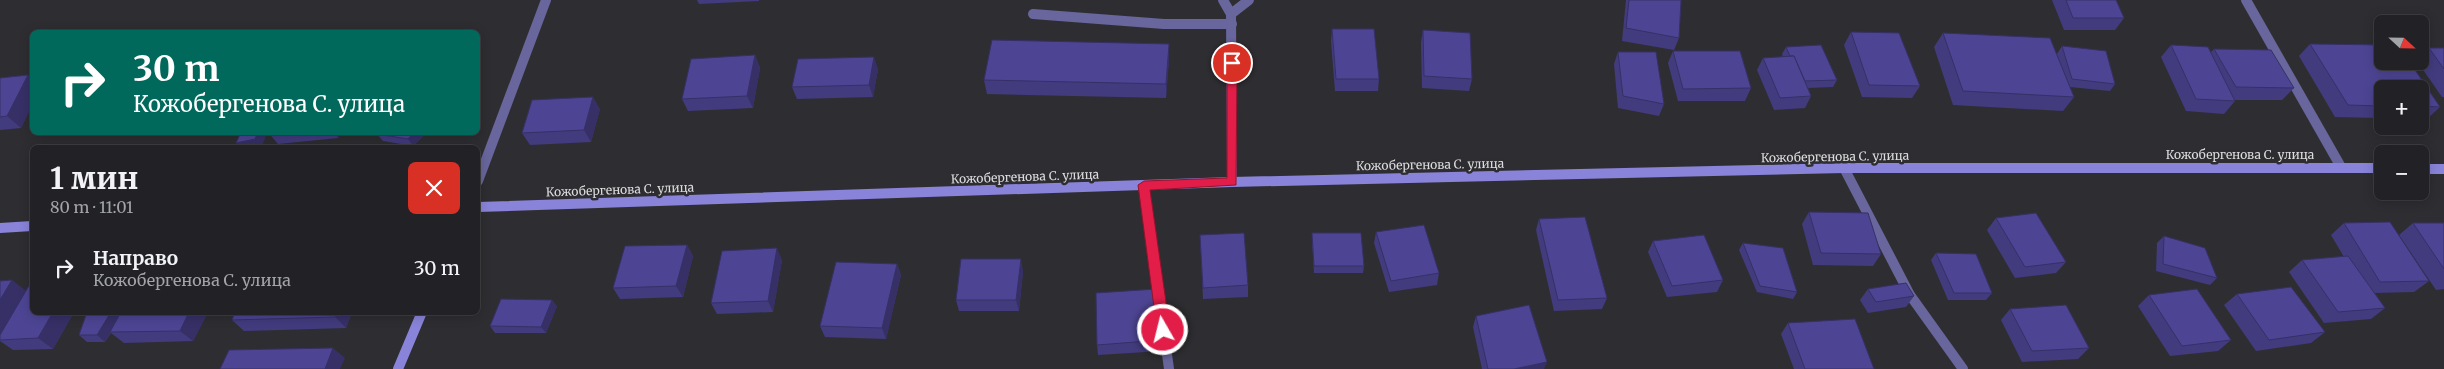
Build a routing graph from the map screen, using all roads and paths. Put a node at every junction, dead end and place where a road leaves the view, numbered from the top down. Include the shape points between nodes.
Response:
1 (546, 0) edge
2 (1224, 0) edge
3 (1250, 0) edge
4 (2246, 0) edge
5 (1033, 14) dead end
6 (1232, 19) junction
7 (2340, 167) junction
8 (1844, 168) junction
9 (2374, 168) edge
10 (2429, 168) edge
11 (2444, 169) edge
12 (480, 175) edge
13 (1232, 182) junction
14 (1144, 185) junction
15 (480, 207) edge
16 (30, 226) edge
17 (0, 228) edge
18 (421, 315) edge
19 (398, 369) edge
20 (1169, 369) edge
21 (1963, 369) edge

1 - 12 street
2 - 6 street
3 - 6 street
4 - 7 street
5 - 6 street via 1164,24
6 - 13 street
7 - 8 main road, Кожобергенова С. улица
7 - 9 main road, Кожобергенова С. улица
8 - 13 main road, Кожобергенова С. улица
8 - 21 street via 1910,295
10 - 11 main road
13 - 14 main road, Кожобергенова С. улица
14 - 15 main road, Кожобергенова С. улица
14 - 20 street
16 - 17 main road
18 - 19 main road

